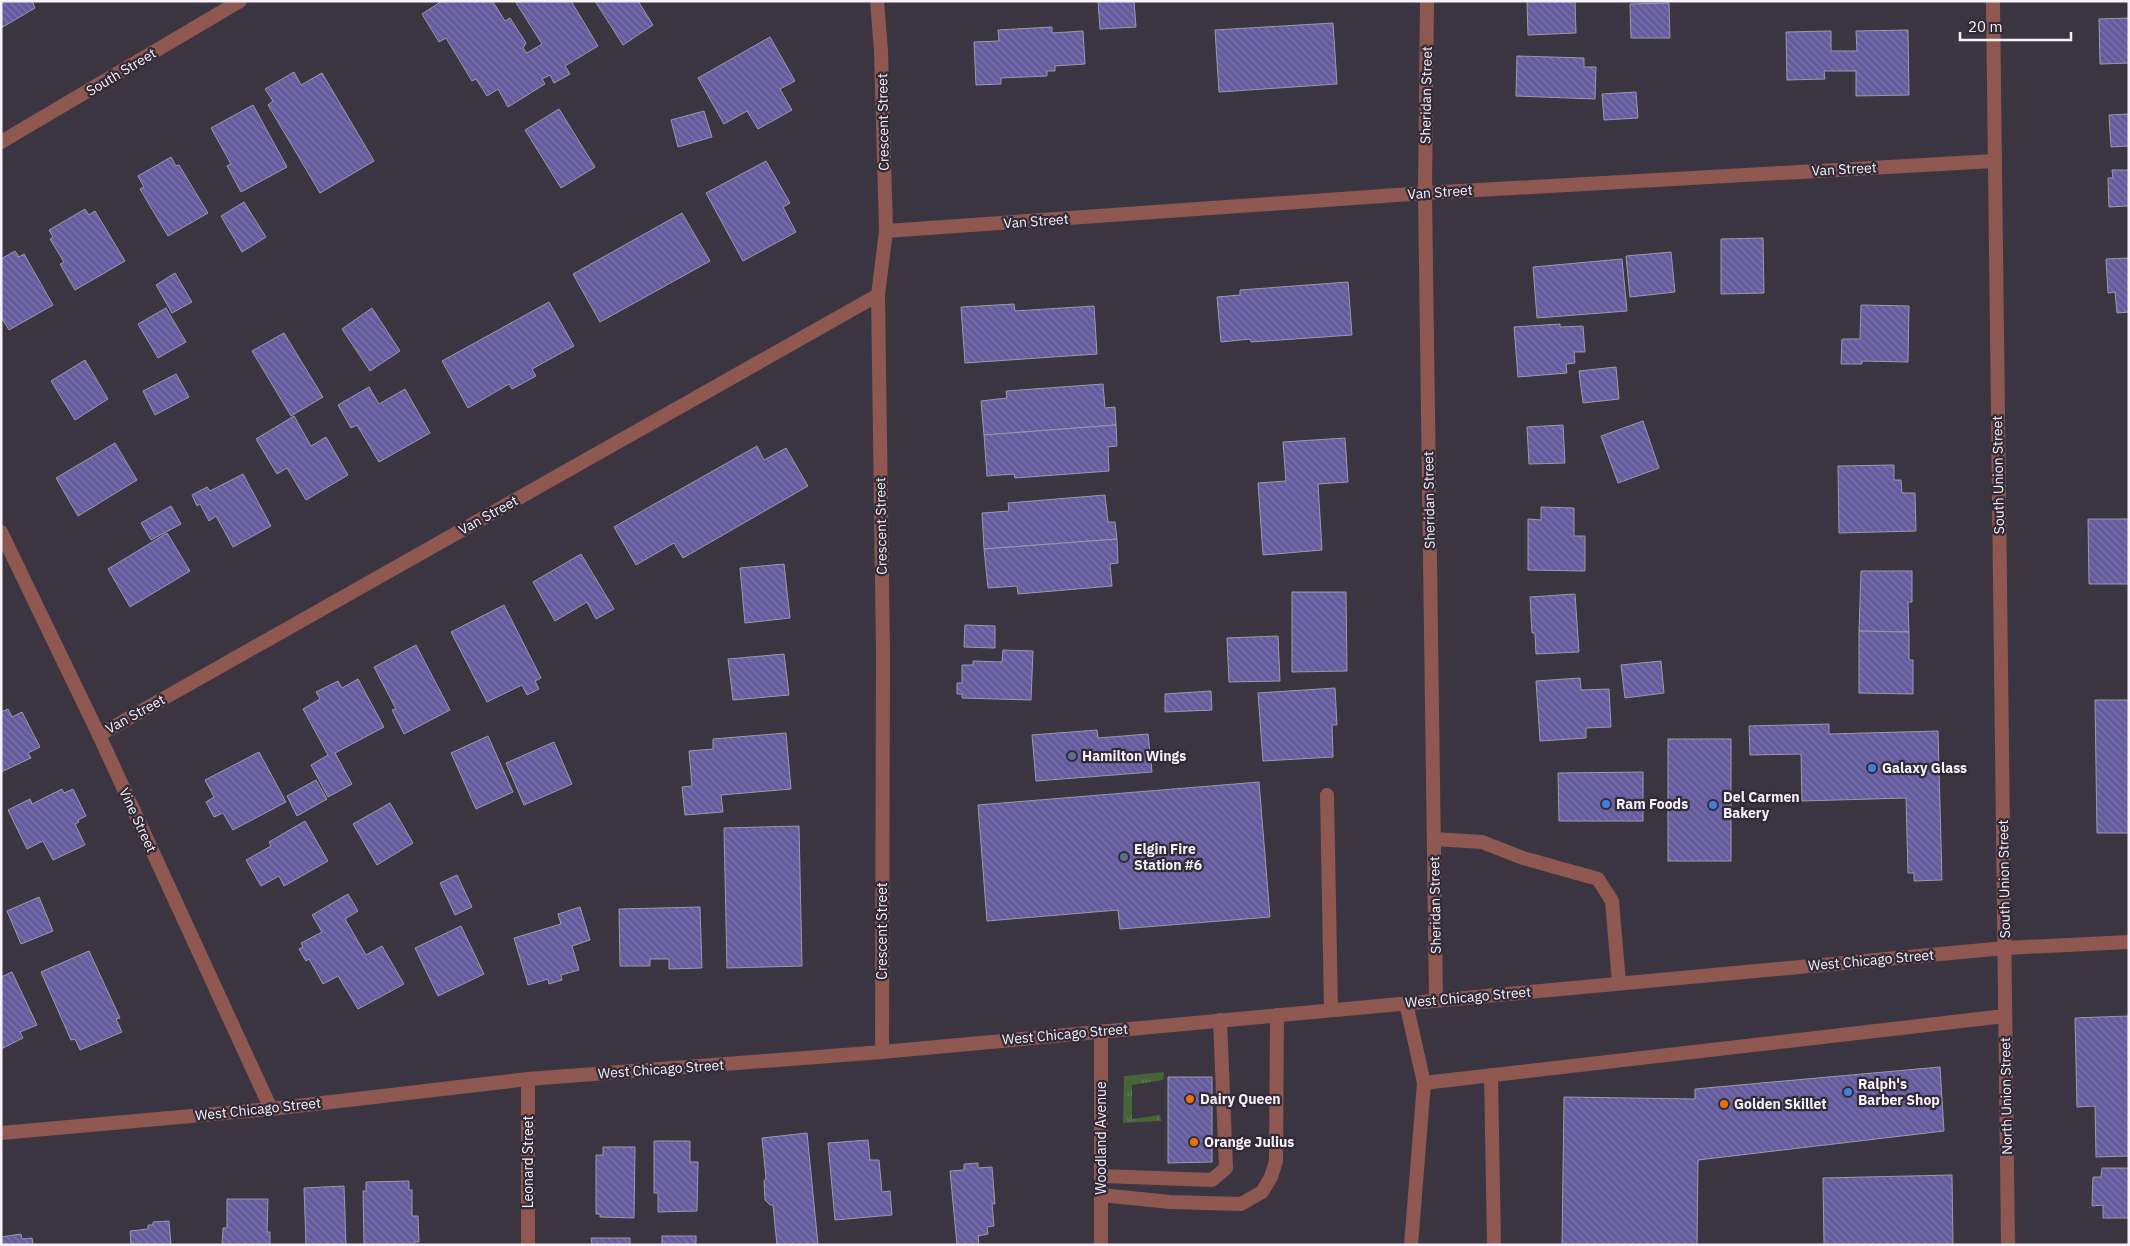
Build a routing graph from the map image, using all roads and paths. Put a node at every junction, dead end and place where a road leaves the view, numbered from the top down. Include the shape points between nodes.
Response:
1 (240, 1) edge
2 (877, 1) edge
3 (1427, 1) edge
4 (1993, 1) edge
5 (1, 142) edge
6 (1994, 161) junction
7 (1425, 193) junction
8 (886, 231) junction
9 (878, 295) junction
10 (1, 532) edge
11 (99, 735) junction
12 (1327, 795) dead end
13 (1434, 840) junction
14 (2129, 942) edge
15 (2004, 948) junction
16 (1619, 983) junction
17 (1436, 1000) junction
18 (1406, 1003) junction
19 (1331, 1010) junction
20 (1277, 1015) junction
21 (2005, 1016) junction
22 (1220, 1020) junction
23 (1101, 1031) junction
24 (882, 1052) junction
25 (1491, 1075) junction
26 (528, 1079) junction
27 (1424, 1083) junction
28 (271, 1109) junction
29 (1, 1133) edge
30 (1101, 1176) junction
31 (1101, 1195) junction
32 (528, 1245) edge
33 (1101, 1245) edge
34 (1411, 1245) edge
35 (1494, 1245) edge
36 (2008, 1245) edge

1 - 5 street, South Street
2 - 8 street, Crescent Street
3 - 7 street, Sheridan Street
4 - 6 street, South Union Street
6 - 7 street, Van Street
6 - 15 street, South Union Street
7 - 8 street, Van Street
7 - 13 street, Sheridan Street
8 - 9 street, Crescent Street
9 - 11 street, Van Street
9 - 24 street, Crescent Street via 883,651
10 - 11 street, Vine Street
11 - 28 street, Vine Street
12 - 19 street
13 - 16 street via 1482,842 1523,858 1598,878 1612,901
13 - 17 street, Sheridan Street
14 - 15 street, West Chicago Street
15 - 16 street, West Chicago Street
15 - 21 street, North Union Street
16 - 17 street, West Chicago Street
17 - 18 street, West Chicago Street
18 - 19 street, West Chicago Street
18 - 27 street
19 - 20 street, West Chicago Street
20 - 22 street, West Chicago Street
20 - 31 street via 1276,1161 1262,1192 1241,1204 1170,1202
21 - 25 street
21 - 36 street, North Union Street
22 - 23 street, West Chicago Street
22 - 30 street via 1226,1168 1212,1180
23 - 24 street, West Chicago Street
23 - 30 street, Woodland Avenue
24 - 26 street, West Chicago Street
25 - 27 street
25 - 35 street
26 - 28 street, West Chicago Street
26 - 32 street, Leonard Street
27 - 34 street
28 - 29 street, West Chicago Street
30 - 31 street, Woodland Avenue
31 - 33 street, Woodland Avenue

